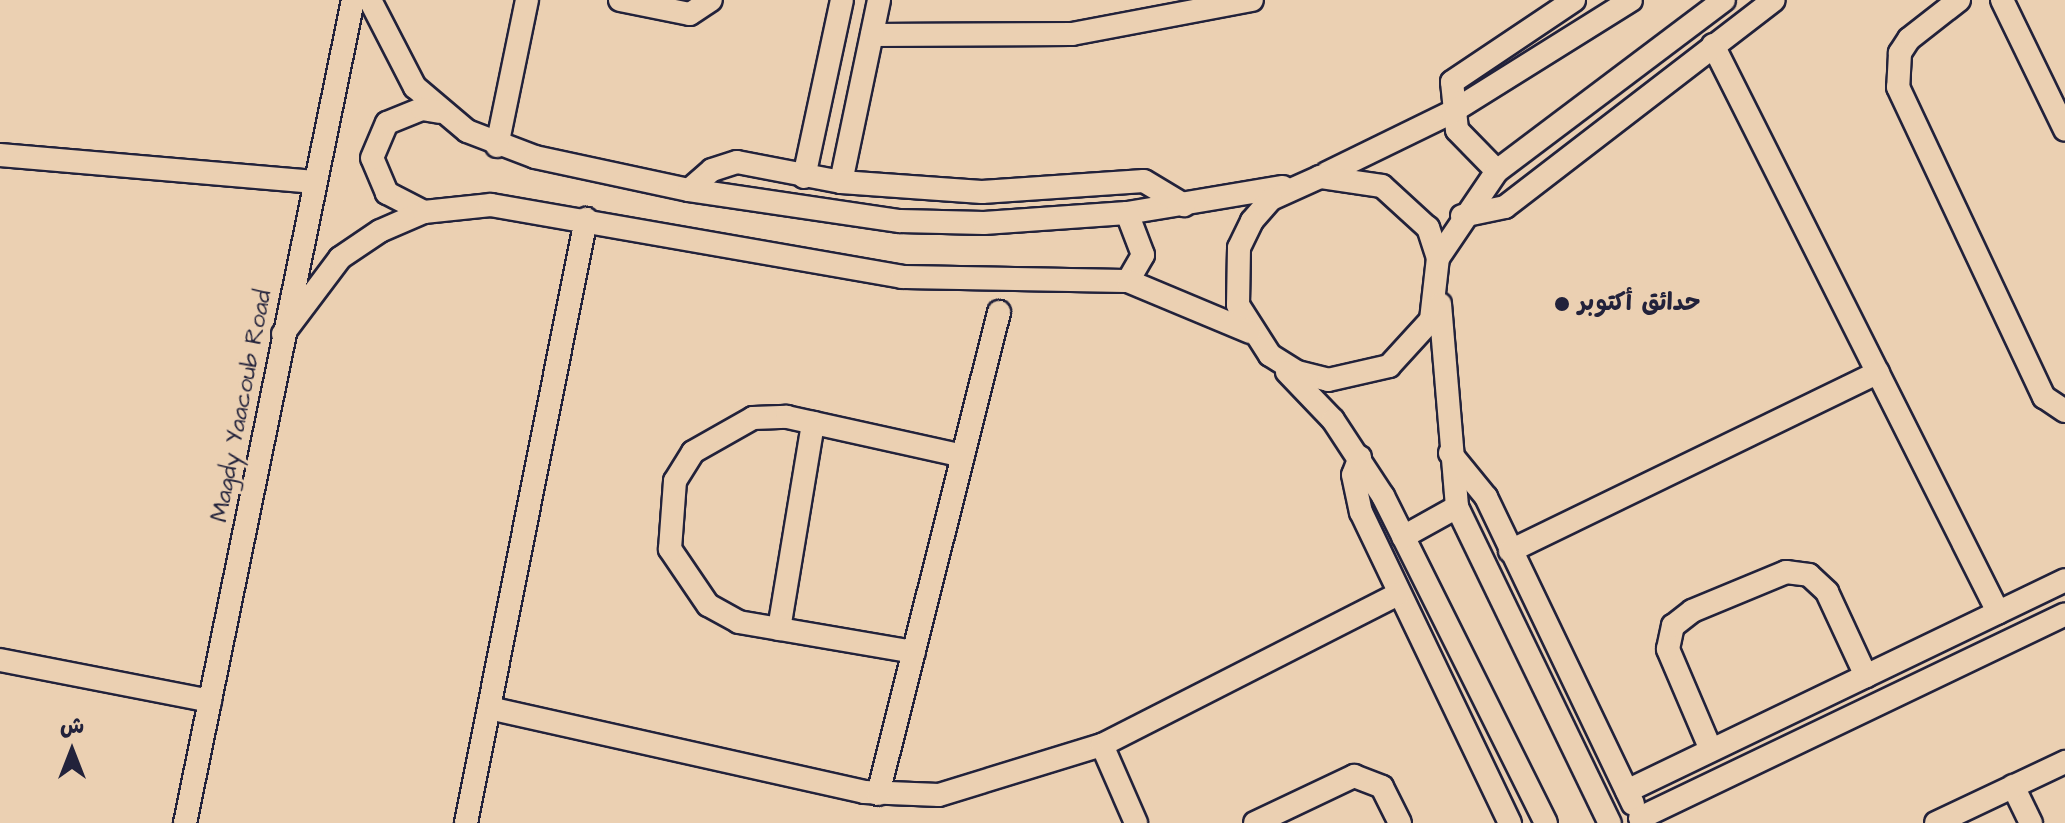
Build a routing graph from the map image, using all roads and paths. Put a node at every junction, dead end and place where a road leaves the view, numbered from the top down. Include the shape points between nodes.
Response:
1 (353, 0) edge
2 (370, 0) edge
3 (527, 0) edge
4 (620, 0) edge
5 (711, 0) edge
6 (842, 0) edge
7 (879, 0) edge
8 (1252, 0) edge
9 (1574, 0) edge
10 (1631, 0) edge
11 (1724, 0) edge
12 (1774, 0) edge
13 (1959, 0) edge
14 (2002, 0) edge
15 (872, 35) junction
16 (1713, 45) junction
17 (440, 112) junction
18 (1452, 112) junction
19 (2065, 130) edge
20 (497, 146) junction
21 (0, 155) edge
22 (1497, 171) junction
23 (804, 177) junction
24 (1320, 177) junction
25 (315, 182) junction
26 (841, 182) junction
27 (1296, 184) junction
28 (689, 190) junction
29 (1184, 205) junction
30 (424, 212) junction
31 (1127, 213) junction
32 (1462, 216) junction
33 (586, 219) junction
34 (1438, 258) junction
35 (1128, 281) junction
36 (1440, 289) junction
37 (999, 312) dead end
38 (1250, 332) junction
39 (283, 334) junction
40 (1270, 355) junction
41 (1878, 372) junction
42 (2065, 411) edge
43 (813, 423) junction
44 (1450, 453) junction
45 (963, 456) junction
46 (1360, 457) junction
47 (1457, 507) junction
48 (1403, 537) junction
49 (1510, 551) junction
50 (2065, 580) edge
51 (1398, 594) junction
52 (1998, 612) junction
53 (2065, 614) edge
54 (779, 629) junction
55 (914, 652) junction
56 (0, 660) edge
57 (1866, 676) junction
58 (210, 701) junction
59 (489, 708) junction
60 (1595, 727) junction
61 (1569, 741) junction
62 (1102, 745) junction
63 (1711, 750) junction
64 (2065, 762) edge
65 (1671, 770) junction
66 (2013, 786) junction
67 (1627, 791) junction
68 (878, 794) junction
69 (1684, 797) junction
70 (1641, 820) edge
71 (185, 823) edge
72 (466, 823) edge
73 (1136, 823) edge
74 (1255, 823) edge
75 (1400, 823) edge
76 (1510, 823) edge
77 (1546, 823) edge
78 (1610, 823) edge
79 (1936, 823) edge
80 (2031, 823) edge

1 - 25 street, Magdy Yaacoub Road
2 - 17 street via 394,59
3 - 20 street
4 - 5 street via 690,14
6 - 23 street
7 - 15 street
8 - 15 street via 1072,34
9 - 18 street via 1461,70 1452,82
10 - 18 street
11 - 22 street
12 - 16 street
13 - 42 street via 1909,39 1900,53 1898,87 2044,397
14 - 19 street
15 - 26 street
16 - 32 street via 1505,207
16 - 41 street
17 - 20 street
17 - 30 street via 422,109 395,118 376,139 372,158 387,193
18 - 22 street via 1468,147
18 - 24 street
20 - 28 street
21 - 25 street
22 - 32 street
23 - 26 street
23 - 28 street via 737,162 712,170
24 - 27 street
24 - 34 street via 1382,186 1428,228
25 - 39 street, Magdy Yaacoub Road
26 - 29 street via 982,192 1144,181
27 - 29 street
27 - 38 street via 1271,199 1239,248 1238,305
28 - 31 street via 900,221
29 - 31 street
30 - 33 street via 491,205
30 - 39 street via 340,258
31 - 35 street via 1143,255
32 - 34 street
33 - 35 street via 902,277
33 - 59 street
34 - 36 street
35 - 38 street
36 - 40 street via 1414,347 1359,378 1312,376
36 - 44 street
37 - 45 street
38 - 40 street
39 - 58 street, Magdy Yaacoub Road
40 - 46 street
41 - 49 street
41 - 52 street
43 - 45 street
43 - 54 street
43 - 54 street via 753,418 720,430 693,452 667,514 670,549 708,605 739,622
44 - 47 street
44 - 49 street via 1476,481
45 - 55 street
46 - 48 street
46 - 51 street via 1355,494
47 - 48 street
47 - 61 street
48 - 77 street
49 - 60 street
50 - 52 street
51 - 62 street
51 - 76 street
52 - 57 street
53 - 69 street
54 - 55 street
55 - 68 street
56 - 58 street
57 - 63 street
57 - 63 street via 1827,592 1809,575 1786,572 1692,611 1673,626 1668,649
58 - 71 street, Magdy Yaacoub Road
59 - 68 street
59 - 72 street
60 - 61 street
60 - 67 street
61 - 78 street
62 - 68 street via 969,789
62 - 73 street
63 - 65 street
64 - 66 street
65 - 67 street
65 - 69 street
66 - 79 street
66 - 80 street
67 - 70 street
69 - 70 street
74 - 75 street via 1354,776 1382,787

